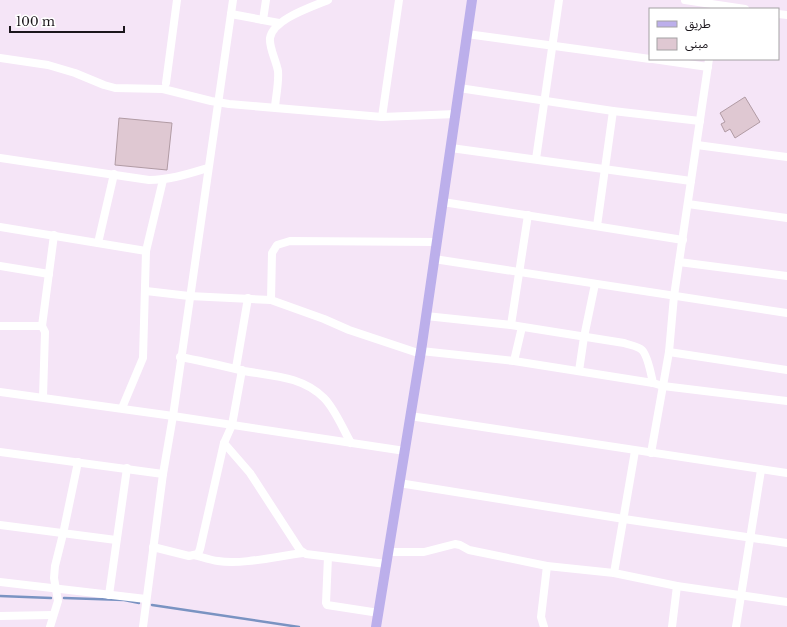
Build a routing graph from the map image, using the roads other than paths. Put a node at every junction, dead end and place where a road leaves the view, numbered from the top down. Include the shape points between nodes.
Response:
1 (177, 0) edge
2 (233, 0) edge
3 (266, 0) edge
4 (328, 0) edge
5 (399, 0) edge
6 (472, 0) edge
7 (559, 0) edge
8 (685, 0) edge
9 (717, 7) edge
10 (731, 8) edge
11 (231, 14) junction
12 (263, 20) junction
13 (279, 23) junction
14 (467, 34) junction
15 (554, 45) junction
16 (0, 58) edge
17 (649, 59) edge
18 (666, 60) edge
19 (709, 63) edge
20 (166, 83) dead end
21 (459, 88) junction
22 (544, 101) junction
23 (218, 102) junction
24 (275, 108) junction
25 (613, 111) junction
26 (456, 114) junction
27 (382, 117) junction
28 (700, 121) junction
29 (697, 145) junction
30 (451, 148) junction
31 (787, 157) edge
32 (0, 158) edge
33 (536, 159) junction
34 (208, 168) junction
35 (605, 169) junction
36 (114, 174) junction
37 (163, 180) junction
38 (691, 181) junction
39 (443, 202) junction
40 (688, 204) junction
41 (528, 215) junction
42 (787, 218) edge
43 (597, 226) junction
44 (0, 227) edge
45 (54, 235) junction
46 (683, 240) junction
47 (437, 242) junction
48 (98, 244) junction
49 (146, 252) junction
50 (434, 259) junction
51 (679, 262) junction
52 (0, 266) edge
53 (519, 272) junction
54 (49, 274) junction
55 (787, 276) edge
56 (595, 284) junction
57 (146, 291) junction
58 (189, 296) junction
59 (674, 296) junction
60 (248, 298) junction
61 (271, 300) junction
62 (787, 313) edge
63 (426, 316) junction
64 (511, 325) junction
65 (0, 326) edge
66 (42, 326) junction
67 (522, 327) junction
68 (584, 337) junction
69 (668, 352) junction
70 (421, 353) junction
71 (180, 357) junction
72 (514, 361) junction
73 (239, 369) junction
74 (787, 370) edge
75 (579, 371) junction
76 (653, 383) junction
77 (663, 386) junction
78 (0, 393) edge
79 (44, 397) junction
80 (787, 401) edge
81 (122, 408) junction
82 (173, 416) junction
83 (410, 416) junction
84 (232, 425) junction
85 (224, 443) junction
86 (351, 443) junction
87 (635, 451) junction
88 (0, 452) edge
89 (405, 452) junction
90 (651, 453) junction
91 (78, 462) junction
92 (127, 468) junction
93 (761, 470) junction
94 (787, 473) edge
95 (163, 474) junction
96 (399, 483) junction
97 (624, 519) junction
98 (0, 525) edge
99 (63, 534) junction
100 (749, 538) junction
101 (116, 540) junction
102 (787, 543) edge
103 (153, 547) junction
104 (388, 552) junction
105 (303, 553) junction
106 (194, 555) junction
107 (328, 557) junction
108 (386, 564) junction
109 (547, 566) junction
110 (614, 574) junction
111 (0, 582) edge
112 (677, 586) junction
113 (55, 588) junction
114 (108, 595) junction
115 (740, 595) junction
116 (146, 599) junction
117 (787, 602) edge
118 (379, 614) junction
119 (54, 615) junction
120 (0, 616) edge
121 (50, 627) edge
122 (143, 627) edge
123 (376, 627) edge
124 (544, 627) edge
125 (672, 627) edge
126 (736, 627) edge

1 - 20 street
2 - 11 street
3 - 12 street
4 - 13 street
5 - 27 street
6 - 14 main road
7 - 15 street
8 - 9 street
9 - 10 street
11 - 12 street
11 - 23 street
12 - 13 street
13 - 24 street via 270,38 278,80
14 - 15 street
14 - 21 main road
15 - 17 street
15 - 22 street
16 - 23 street via 48,65 115,88 163,89
18 - 19 street
19 - 28 street
21 - 22 street
21 - 26 main road
22 - 25 street
22 - 33 street
23 - 24 street
23 - 34 street
24 - 27 street
25 - 28 street
25 - 35 street
26 - 27 street
26 - 30 main road
28 - 29 street
29 - 31 street
29 - 38 street
30 - 33 street
30 - 39 main road
32 - 36 street
33 - 35 street
34 - 37 street
34 - 58 street
35 - 38 street
35 - 43 street
36 - 37 street
36 - 48 street
37 - 49 street
38 - 40 street
39 - 41 street
39 - 47 main road
40 - 42 street
40 - 46 street
41 - 43 street
41 - 53 street
43 - 46 street
44 - 45 street
45 - 48 street
45 - 54 street
46 - 51 street
47 - 50 main road
47 - 61 street via 290,241 277,245 272,253
48 - 49 street
49 - 57 street
50 - 53 street
50 - 63 main road
51 - 55 street
51 - 59 street
52 - 54 street
53 - 56 street
53 - 64 street
54 - 66 street
56 - 59 street
56 - 68 street
57 - 58 street
57 - 81 street via 143,358
58 - 60 street
58 - 71 street
59 - 62 street
59 - 69 street
60 - 61 street
60 - 73 street
61 - 70 street via 324,318 349,330
63 - 64 street
63 - 70 main road
64 - 67 street
65 - 66 street
66 - 79 street via 45,332
67 - 68 street
67 - 72 street
68 - 75 street
68 - 76 street via 638,347 645,356
69 - 74 street
69 - 77 street
70 - 72 street
70 - 83 main road
71 - 73 street
71 - 82 street
72 - 75 street
73 - 84 street
73 - 86 street via 296,380 312,388 326,401
75 - 76 street
76 - 77 street
77 - 80 street
77 - 90 street
78 - 79 street
79 - 81 street
81 - 82 street
82 - 84 street
82 - 95 street
83 - 87 street
83 - 89 main road
84 - 85 street
84 - 86 street
85 - 105 street via 250,473
85 - 106 street via 200,549 198,554
86 - 89 street
87 - 90 street
87 - 97 street
88 - 91 street
89 - 96 main road
90 - 93 street
91 - 92 street
91 - 99 street
92 - 95 street
92 - 101 street
93 - 94 street
93 - 100 street
95 - 103 street
96 - 97 street
96 - 104 main road
97 - 100 street
97 - 110 street
98 - 99 street
99 - 101 street
99 - 113 street via 55,566
100 - 102 street
100 - 115 street
101 - 114 street
103 - 106 street
103 - 116 street
104 - 108 main road
104 - 109 street via 424,552 455,544 469,550
105 - 106 street via 228,562
105 - 107 street
107 - 108 street
107 - 118 street via 327,605
108 - 118 main road
109 - 110 street
109 - 124 street via 541,618
110 - 112 street
111 - 113 street
112 - 115 street
112 - 125 street
113 - 114 street
113 - 119 street via 58,601
114 - 116 street
115 - 117 street
115 - 126 street
116 - 122 street
118 - 123 main road
119 - 120 street
119 - 121 street

